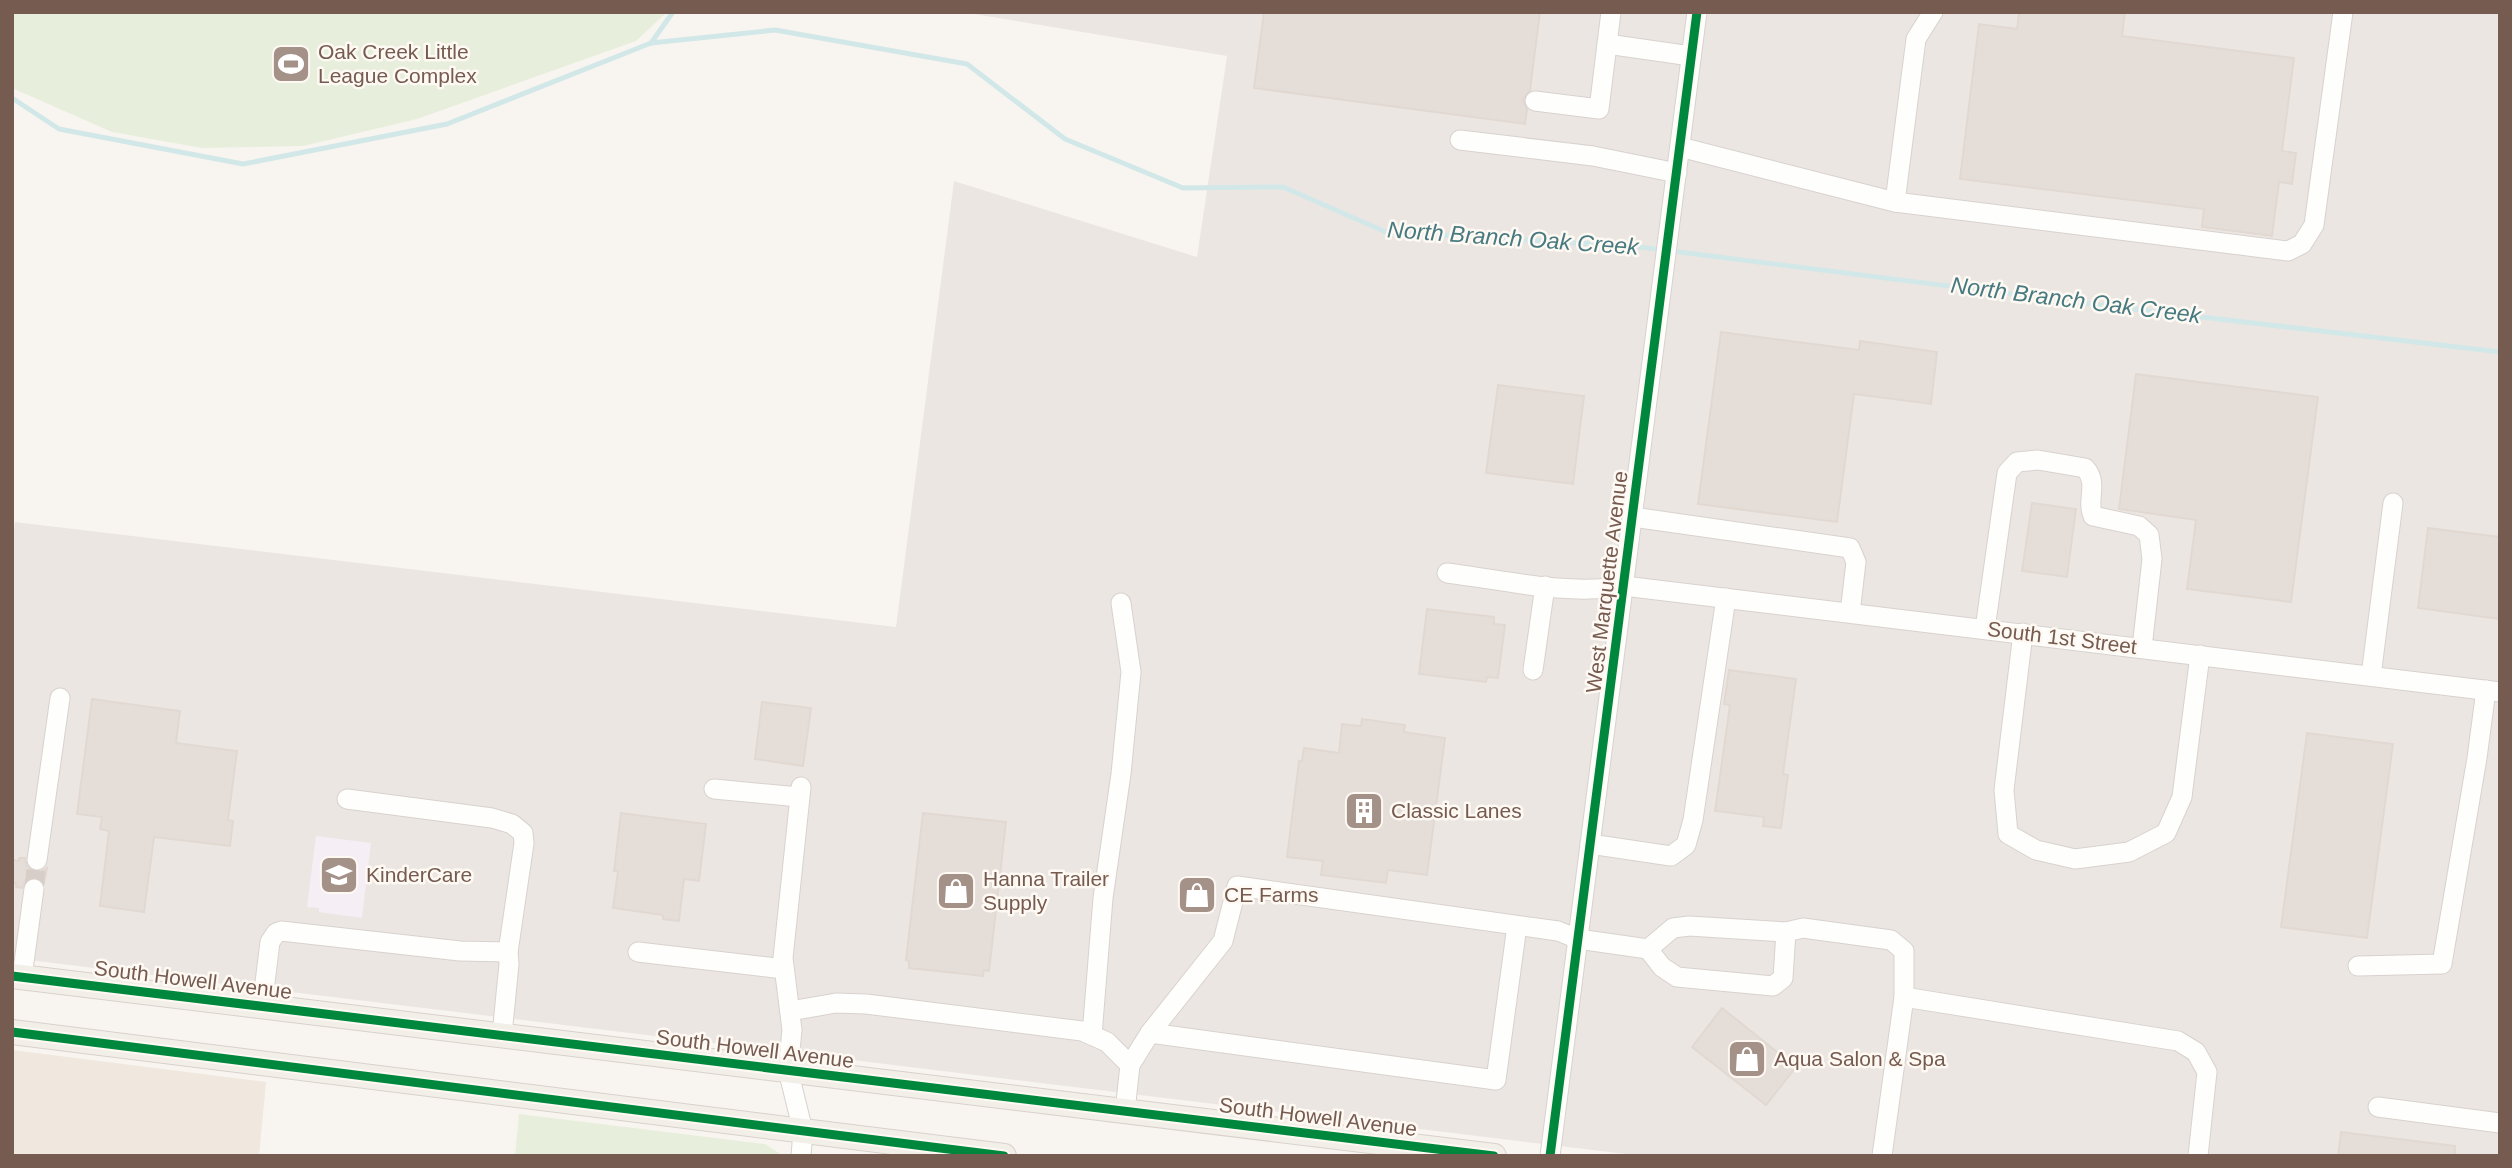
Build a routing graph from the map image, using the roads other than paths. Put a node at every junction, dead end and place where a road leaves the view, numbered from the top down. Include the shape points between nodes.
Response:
1 (1611, 12) edge
2 (1697, 12) edge
3 (1933, 12) edge
4 (2343, 12) edge
5 (1607, 44) junction
6 (1691, 56) junction
7 (1535, 101) dead end
8 (1460, 140) dead end
9 (1680, 148) junction
10 (1677, 173) junction
11 (1895, 202) junction
12 (2393, 503) dead end
13 (1633, 517) junction
14 (1447, 573) dead end
15 (1545, 586) junction
16 (1624, 586) junction
17 (1726, 598) junction
18 (1121, 603) dead end
19 (1850, 613) junction
20 (1985, 629) junction
21 (2023, 633) junction
22 (2142, 648) junction
23 (2200, 655) junction
24 (1533, 670) dead end
25 (2371, 676) junction
26 (2493, 691) edge
27 (60, 698) dead end
28 (714, 789) dead end
29 (346, 799) dead end
30 (1590, 844) junction
31 (37, 860) tunnel mouth
32 (34, 889) tunnel mouth
33 (1517, 926) junction
34 (1786, 932) junction
35 (1578, 939) junction
36 (1648, 949) junction
37 (508, 952) junction
38 (638, 952) dead end
39 (2358, 966) dead end
40 (784, 969) junction
41 (17, 976) edge
42 (1905, 997) junction
43 (262, 1007) junction
44 (790, 1011) junction
45 (12, 1032) edge
46 (1150, 1033) junction
47 (502, 1035) junction
48 (1092, 1035) junction
49 (1130, 1065) junction
50 (788, 1070) junction
51 (2378, 1107) dead end
52 (1125, 1111) junction
53 (2500, 1123) edge
54 (803, 1131) junction
55 (801, 1156) edge
56 (1004, 1156) edge
57 (1494, 1156) edge
58 (1550, 1156) edge
59 (1882, 1156) edge
60 (2198, 1156) edge

1 - 5 street
2 - 6 street, West Marquette Avenue
3 - 11 street via 1916,39
4 - 11 street via 2314,225 2302,244 2287,251
5 - 6 street
5 - 7 street via 1598,109
6 - 9 street, West Marquette Avenue
8 - 10 street via 1593,156
9 - 10 street, West Marquette Avenue
9 - 11 street
10 - 13 street, West Marquette Avenue
12 - 25 street
13 - 16 street, West Marquette Avenue
13 - 19 street via 1850,548 1856,562
14 - 15 street, South 1st Street
15 - 16 street, South 1st Street via 1602,590
15 - 24 street
16 - 17 street, South 1st Street
16 - 30 street, West Marquette Avenue
17 - 19 street, South 1st Street
17 - 30 street via 1686,845 1671,856
18 - 48 street via 1131,672 1103,898
19 - 20 street, South 1st Street
20 - 21 street, South 1st Street
20 - 22 street via 2007,473 2017,462 2038,460 2085,468 2092,480 2093,516 2138,526 2149,535
21 - 22 street, South 1st Street
21 - 23 street via 2004,790 2008,834 2036,850 2074,859 2129,852 2166,833 2182,797
22 - 23 street, South 1st Street
23 - 25 street, South 1st Street
25 - 26 street, South 1st Street
26 - 39 street via 2442,964
27 - 31 street
28 - 40 street via 800,792
29 - 37 street via 492,818 523,832
30 - 35 street, West Marquette Avenue
32 - 41 street
33 - 35 street via 1558,931
33 - 46 street via 1237,886 1223,941
33 - 46 street via 1496,1080
34 - 36 street via 1674,928
34 - 36 street via 1783,978 1773,986 1677,976 1662,967
34 - 42 street via 1803,928 1891,940 1904,951
35 - 36 street
35 - 58 street, West Marquette Avenue
37 - 43 street via 281,931 270,942
37 - 47 street
38 - 40 street
40 - 44 street
41 - 43 main road, South Howell Avenue
42 - 59 street
42 - 60 street via 2178,1041 2196,1052 2207,1072
43 - 47 main road, South Howell Avenue
44 - 48 street via 836,1003 866,1004
44 - 50 street
45 - 54 main road
46 - 49 street
47 - 50 main road, South Howell Avenue
48 - 49 street via 1107,1042
49 - 52 street
50 - 52 main road, South Howell Avenue
50 - 54 street
51 - 53 street
52 - 57 main road, South Howell Avenue
54 - 55 street
54 - 56 main road

